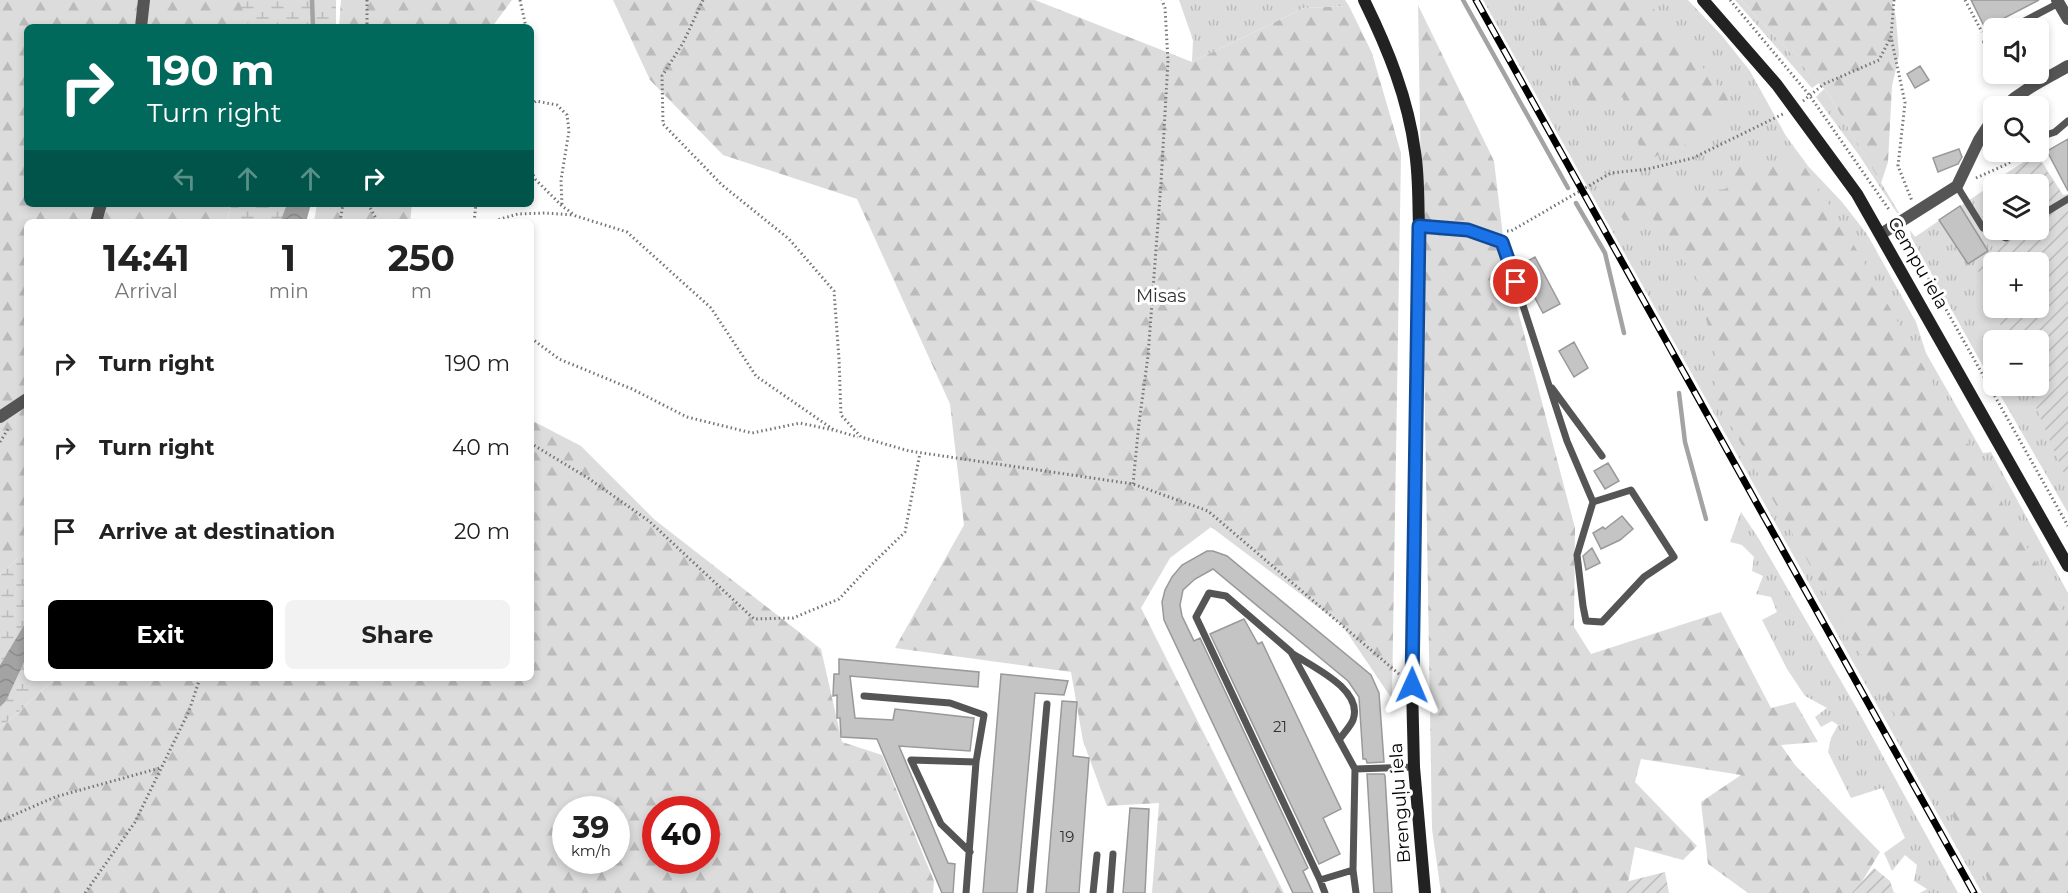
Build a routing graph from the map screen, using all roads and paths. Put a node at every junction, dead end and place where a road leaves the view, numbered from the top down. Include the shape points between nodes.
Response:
1 (144, 0) edge
2 (367, 0) edge
3 (520, 0) edge
4 (703, 0) edge
5 (1162, 0) edge
6 (1364, 0) edge
7 (1703, 0) edge
8 (1730, 0) edge
9 (1894, 0) edge
10 (1965, 0) edge
11 (2058, 2) edge
12 (2029, 18) edge
13 (2068, 18) edge
14 (141, 24) edge
15 (367, 24) edge
16 (525, 24) edge
17 (1983, 29) edge
18 (1891, 37) junction
19 (2067, 69) edge
20 (1810, 96) junction
21 (2020, 96) edge
22 (534, 103) edge
23 (1796, 108) junction
24 (2068, 121) edge
25 (1983, 134) edge
26 (2049, 134) edge
27 (2011, 162) edge
28 (534, 176) edge
29 (1957, 186) junction
30 (2068, 199) edge
31 (562, 206) junction
32 (2049, 210) edge
33 (1890, 211) dead end
34 (1916, 213) junction
35 (576, 216) junction
36 (500, 219) edge
37 (1419, 226) junction
38 (1983, 228) edge
39 (1482, 234) junction
40 (1881, 234) junction
41 (1904, 235) dead end
42 (534, 340) edge
43 (1549, 384) junction
44 (24, 401) edge
45 (0, 417) edge
46 (834, 430) junction
47 (861, 437) junction
48 (534, 444) edge
49 (920, 453) junction
50 (1602, 456) dead end
51 (1133, 484) junction
52 (1593, 502) junction
53 (2068, 526) edge
54 (2068, 566) edge
55 (1291, 652) junction
56 (199, 681) edge
57 (1412, 685) junction
58 (864, 696) dead end
59 (1047, 704) dead end
60 (1339, 740) junction
61 (976, 762) junction
62 (1414, 767) junction
63 (162, 768) junction
64 (1355, 769) junction
65 (0, 821) edge
66 (970, 852) junction
67 (1113, 854) dead end
68 (1097, 855) dead end
69 (1353, 870) junction
70 (1320, 880) junction
71 (85, 893) edge
72 (966, 893) edge
73 (1030, 893) edge
74 (1093, 893) edge
75 (1110, 893) edge
76 (1325, 893) edge
77 (1356, 893) edge
78 (1425, 893) edge

1 - 14 street
2 - 15 path
3 - 16 path
4 - 47 path via 662,76 663,124 722,186 789,239 834,291 841,415
5 - 51 path via 1168,72 1148,356
6 - 37 street, Brenguļu iela via 1386,45 1405,101 1416,154
7 - 23 street, Cempu iela
8 - 20 path
9 - 18 path
10 - 17 path
11 - 12 lane
11 - 13 street
18 - 20 path via 1879,60 1824,84
18 - 34 path via 1905,103 1899,166
19 - 21 street via 2048,76
20 - 23 path
20 - 33 path
22 - 31 path via 557,105 567,115
23 - 39 path via 1694,158 1611,173 1511,231
23 - 40 street, Cempu iela
24 - 26 lane
25 - 29 street
27 - 29 path
28 - 31 path
29 - 34 street
29 - 38 lane
30 - 32 lane
31 - 35 path
34 - 40 street
35 - 36 path via 518,214
35 - 46 path via 627,232 711,308 756,376
37 - 39 lane
37 - 57 street, Brenguļu iela
39 - 43 lane via 1502,242
40 - 54 street, Cempu iela
41 - 53 path
42 - 46 path via 559,359 632,388 687,417 752,433 800,423
43 - 50 lane
43 - 52 lane via 1567,441
44 - 45 street
46 - 47 path
47 - 49 path
48 - 49 path via 649,521 754,619 793,618 839,599 905,532
49 - 51 path
51 - 57 path via 1208,511
52 - 52 lane via 1577,555 1586,621 1602,622 1644,577 1674,557 1631,490
55 - 60 lane
55 - 60 lane via 1344,688 1355,705 1353,721
55 - 70 lane via 1226,596 1209,593 1196,617
56 - 63 path
57 - 62 street, Brenguļu iela
58 - 61 lane via 950,703 984,715
59 - 73 lane
60 - 64 lane
61 - 66 lane
61 - 66 lane via 911,759 941,824
62 - 64 lane
62 - 78 street, Brenguļu iela
63 - 65 path via 55,796
63 - 71 path via 135,822
64 - 69 lane
66 - 72 lane
67 - 75 lane
68 - 74 lane
69 - 70 lane
69 - 77 lane
70 - 76 lane

